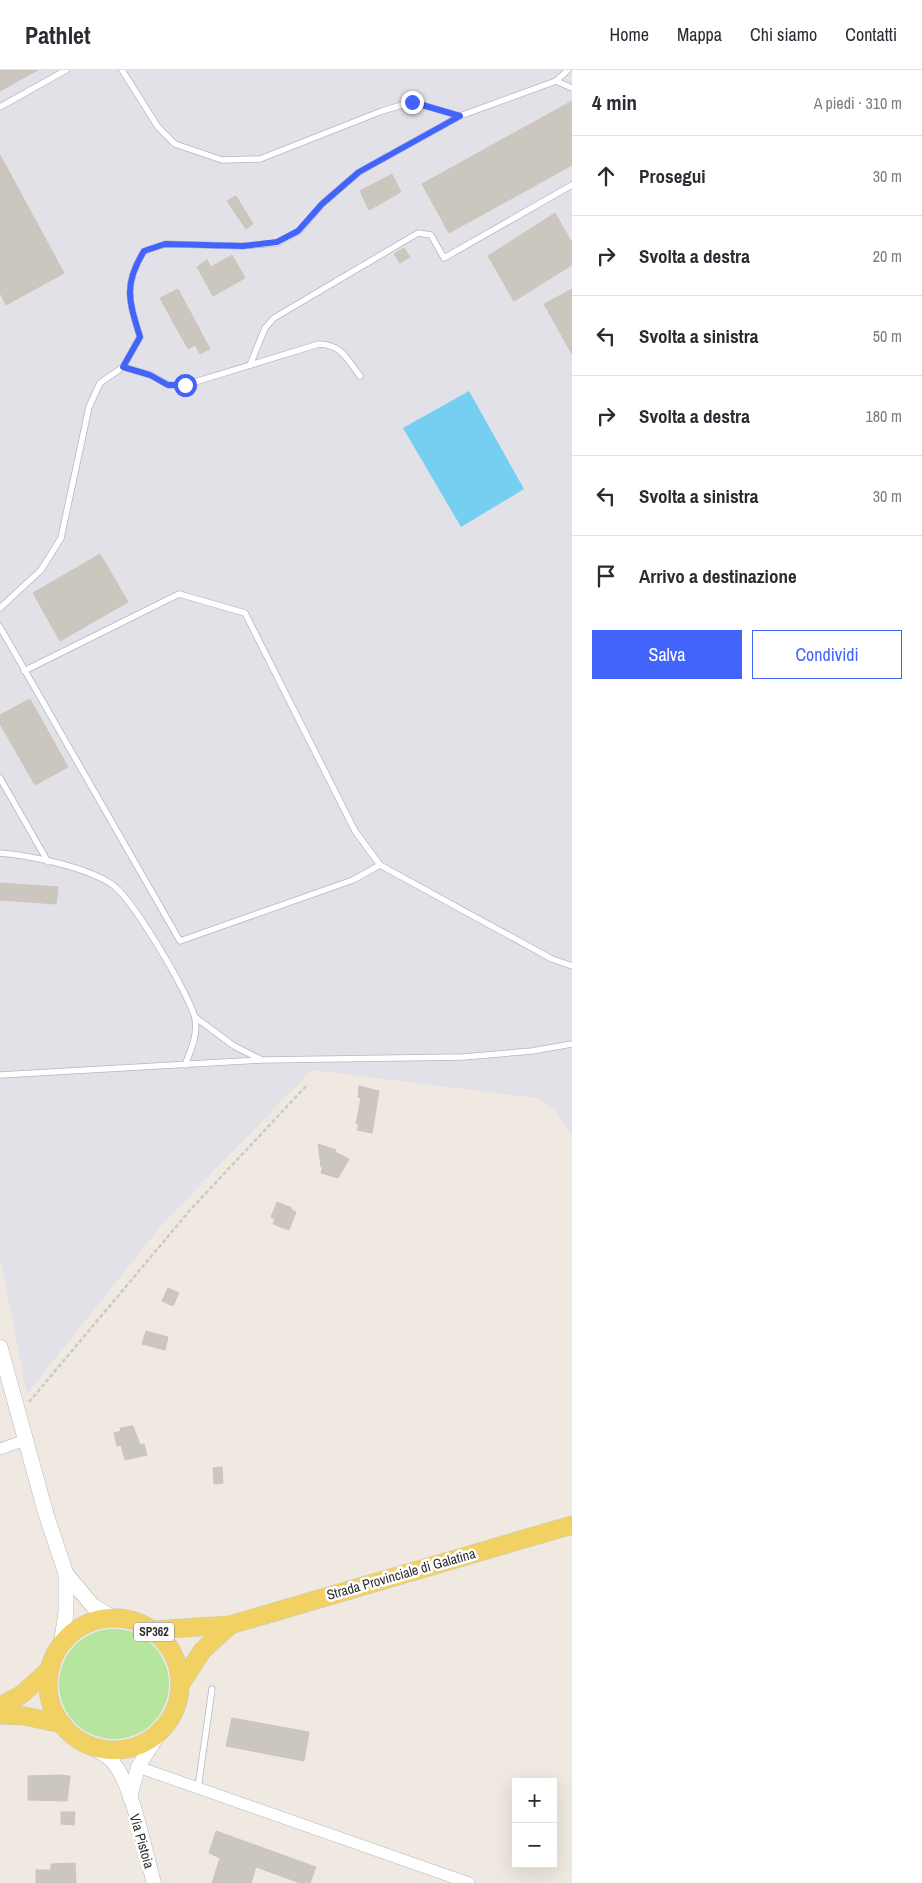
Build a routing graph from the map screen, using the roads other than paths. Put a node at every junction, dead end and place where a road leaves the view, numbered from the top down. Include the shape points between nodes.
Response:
1 (66, 70) edge
2 (122, 70) edge
3 (568, 70) edge
4 (556, 81) junction
5 (572, 88) edge
6 (0, 107) edge
7 (460, 116) junction
8 (572, 185) edge
9 (250, 365) junction
10 (123, 367) junction
11 (360, 376) dead end
12 (0, 608) edge
13 (0, 627) edge
14 (24, 671) junction
15 (0, 778) edge
16 (0, 853) edge
17 (48, 862) junction
18 (380, 865) junction
19 (572, 966) edge
20 (194, 1017) junction
21 (572, 1044) edge
22 (262, 1060) junction
23 (185, 1066) junction
24 (0, 1075) edge
25 (0, 1348) edge
26 (25, 1440) junction
27 (2, 1450) edge
28 (572, 1525) edge
29 (66, 1574) junction
30 (113, 1618) junction
31 (230, 1626) junction
32 (152, 1630) junction
33 (61, 1646) junction
34 (50, 1669) junction
35 (180, 1685) junction
36 (212, 1689) dead end
37 (0, 1706) edge
38 (0, 1715) edge
39 (62, 1724) junction
40 (160, 1732) junction
41 (90, 1746) junction
42 (138, 1767) junction
43 (198, 1788) junction
44 (130, 1798) junction
45 (154, 1883) edge
46 (469, 1883) edge

1 - 6 lane
2 - 7 lane via 158,127 174,144 222,160 260,159 412,102
3 - 4 lane
4 - 5 lane
4 - 7 lane
7 - 10 lane via 359,172 322,204 298,231 277,242 243,246 165,244 144,251 133,269 129,299 140,337
8 - 9 lane via 444,258 431,235 418,233 274,318 265,328
9 - 10 lane via 185,385 168,385 150,375
9 - 11 lane via 319,344 331,344 342,351
10 - 12 lane via 100,383 88,407 62,538 41,570
13 - 14 lane
14 - 18 lane via 180,941 353,880
14 - 18 lane via 179,594 245,613 355,831
15 - 17 lane
16 - 17 lane
17 - 20 lane via 112,883 133,905 169,965
18 - 19 lane via 552,959
20 - 22 lane via 234,1046
20 - 23 lane via 196,1037
21 - 22 lane via 463,1057
22 - 23 lane
23 - 24 lane
25 - 26 main road
26 - 27 street
26 - 29 main road
28 - 31 main road, Strada Provinciale di Galatina / SP362
29 - 30 main road via 93,1606
29 - 33 main road via 66,1612
30 - 32 main road, Strada Provinciale di Galatina / SP362 via 133,1621
30 - 33 main road, Strada Provinciale di Galatina / SP362 via 75,1631
31 - 32 main road, Strada Provinciale di Galatina / SP362
31 - 35 main road, Strada Provinciale di Galatina / SP362 via 202,1651
32 - 35 main road, Strada Provinciale di Galatina / SP362 via 167,1645 174,1658
33 - 34 main road, Strada Provinciale di Galatina / SP362
34 - 37 main road, Strada Provinciale di Galatina / SP362 via 21,1695
34 - 39 main road, Strada Provinciale di Galatina / SP362 via 48,1688
35 - 40 main road, Strada Provinciale di Galatina / SP362 via 178,1702
36 - 43 lane
38 - 39 main road, Strada Provinciale di Galatina / SP362 via 25,1716
39 - 41 main road, Strada Provinciale di Galatina / SP362 via 74,1737
40 - 41 main road, Strada Provinciale di Galatina / SP362 via 145,1743 127,1749
40 - 42 street, Via Pistoia
41 - 44 street, Via Pistoia via 110,1760
42 - 43 street
42 - 44 street, Via Pistoia
43 - 46 street
44 - 45 street, Via Pistoia

